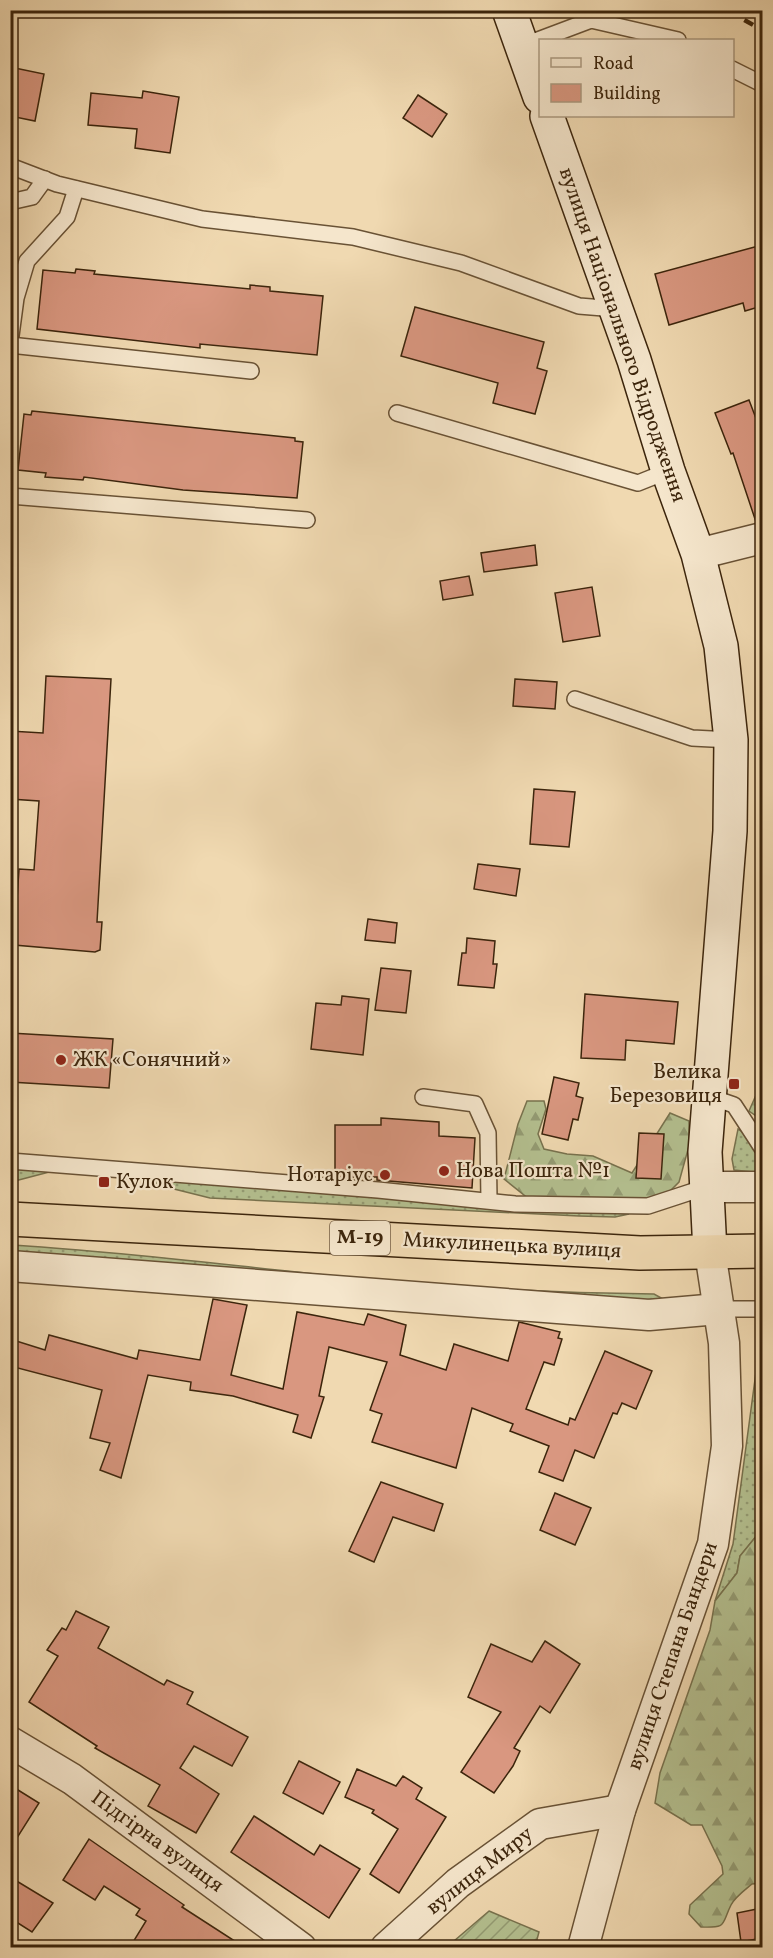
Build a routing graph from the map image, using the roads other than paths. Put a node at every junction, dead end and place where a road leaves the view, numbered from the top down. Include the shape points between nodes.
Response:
1 (508, 10) edge
2 (541, 39) edge
3 (674, 39) edge
4 (539, 40) edge
5 (522, 46) junction
6 (734, 70) edge
7 (762, 84) edge
8 (539, 94) edge
9 (547, 117) edge
10 (10, 166) edge
11 (45, 179) junction
12 (76, 189) junction
13 (10, 202) edge
14 (616, 309) junction
15 (10, 344) edge
16 (251, 371) dead end
17 (397, 413) dead end
18 (668, 471) junction
19 (10, 496) edge
20 (307, 520) dead end
21 (762, 538) edge
22 (699, 554) junction
23 (575, 699) dead end
24 (731, 740) junction
25 (708, 1096) junction
26 (423, 1097) dead end
27 (762, 1148) edge
28 (10, 1161) edge
29 (706, 1187) junction
30 (762, 1187) edge
31 (489, 1200) junction
32 (10, 1219) edge
33 (762, 1251) edge
34 (710, 1252) junction
35 (10, 1266) edge
36 (762, 1308) edge
37 (718, 1309) junction
38 (10, 1742) edge
39 (620, 1810) junction
40 (301, 1947) edge
41 (386, 1947) edge
42 (583, 1947) edge

1 - 5 street
2 - 3 lane via 591,20
4 - 5 lane
5 - 8 street
6 - 7 lane
9 - 14 street, вулиця Національного Відродження
10 - 11 lane
11 - 12 lane
11 - 13 lane via 32,197
12 - 14 lane via 202,219 353,237 460,263 579,306
12 - 15 lane via 66,217 27,261 16,298
14 - 18 street, вулиця Національного Відродження
15 - 16 lane
17 - 18 lane via 638,483
18 - 22 street, вулиця Національного Відродження
19 - 20 lane
21 - 22 street
22 - 24 street, вулиця Національного Відродження via 722,646
23 - 24 lane via 692,738
24 - 25 street, вулиця Національного Відродження via 730,831
25 - 27 lane via 734,1105
25 - 29 street, вулиця Національного Відродження
26 - 31 lane via 475,1104 489,1133
28 - 31 lane
29 - 30 street
29 - 31 lane via 648,1206 514,1204
29 - 34 street, вулиця Національного Відродження
32 - 34 highway, Микулинецька вулиця / М-19 via 640,1253
33 - 34 highway, Микулинецька вулиця / М-19
34 - 37 street, вулиця Степана Бандери
35 - 37 street via 642,1314
36 - 37 lane
37 - 39 street, вулиця Степана Бандери via 724,1343 727,1446 713,1544
38 - 40 street, Підгірна вулиця via 72,1779
39 - 41 street, вулиця Миру via 540,1824 458,1883
39 - 42 street, вулиця Степана Бандери

